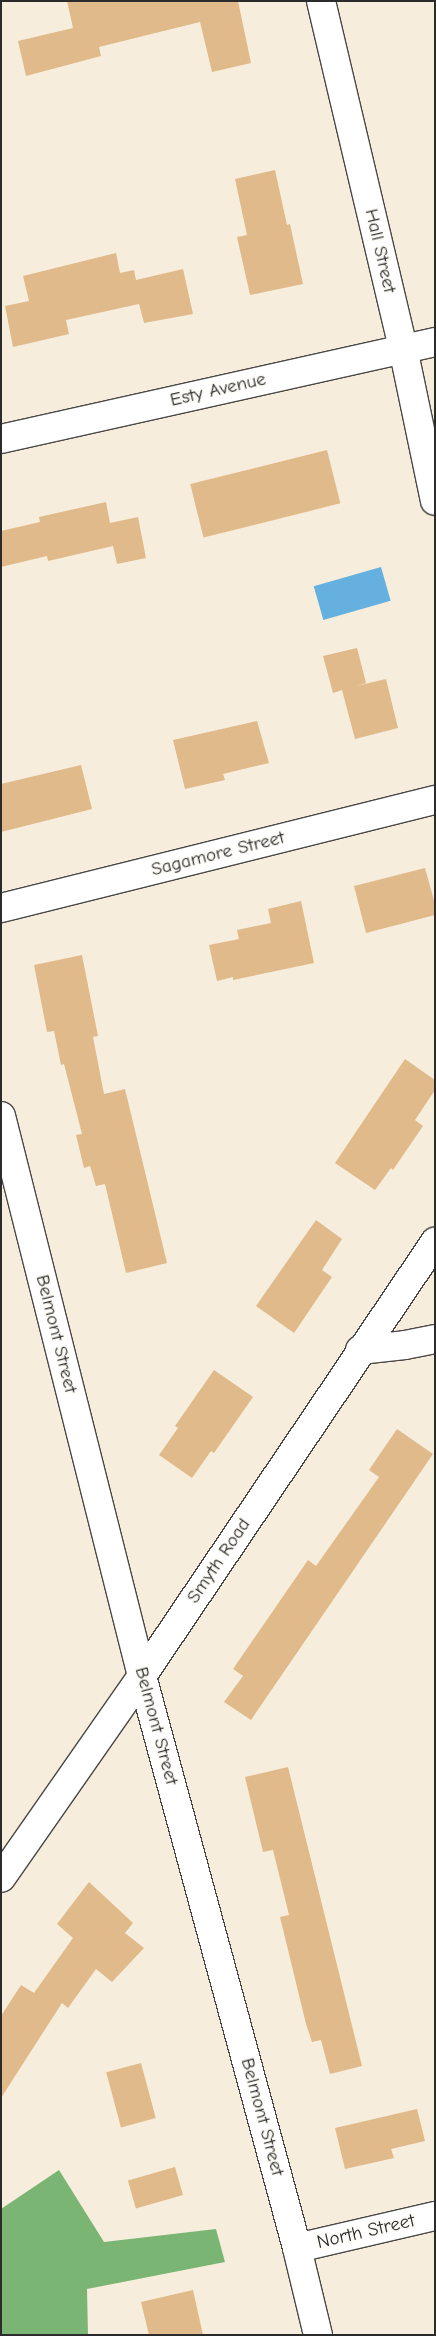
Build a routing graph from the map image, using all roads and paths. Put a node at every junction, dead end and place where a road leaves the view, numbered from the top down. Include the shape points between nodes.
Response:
1 (321, 1) edge
2 (435, 342) edge
3 (403, 348) junction
4 (1, 439) edge
5 (435, 501) edge
6 (435, 800) edge
7 (1, 908) edge
8 (1, 1116) edge
9 (435, 1242) edge
10 (435, 1339) edge
11 (360, 1350) junction
12 (142, 1676) junction
13 (1, 1878) edge
14 (435, 2216) edge
15 (297, 2248) junction
16 (318, 2335) edge

1 - 3 street, Hall Street
2 - 3 street, Esty Avenue
3 - 4 street, Esty Avenue
3 - 5 street, Hall Street
6 - 7 street, Sagamore Street
8 - 12 street, Belmont Street
9 - 11 street, Smyth Road
10 - 11 street
11 - 12 street, Smyth Road
12 - 13 street, Smyth Road
12 - 15 street, Belmont Street
14 - 15 street, North Street
15 - 16 street, Belmont Street

